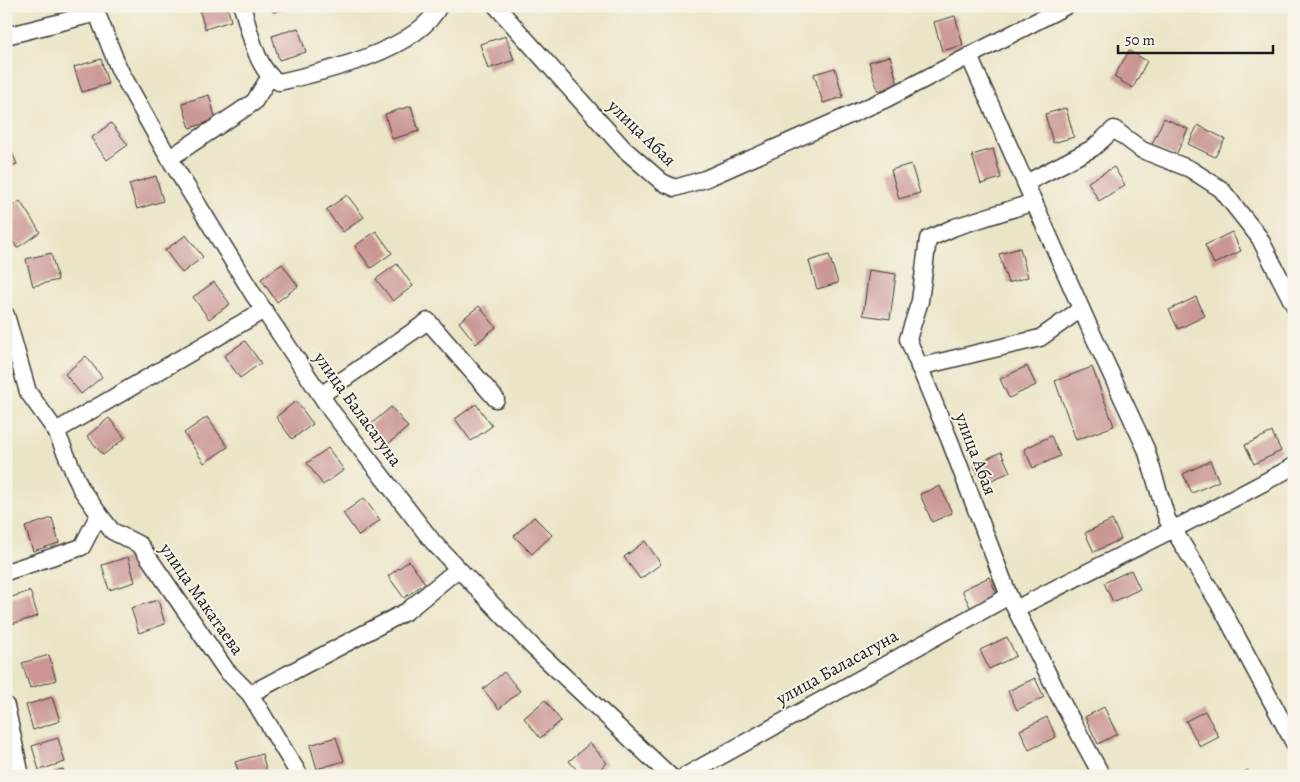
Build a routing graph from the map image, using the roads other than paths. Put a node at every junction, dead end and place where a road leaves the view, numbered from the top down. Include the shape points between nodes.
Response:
1 (242, 6) edge
2 (439, 6) edge
3 (496, 6) edge
4 (1066, 6) edge
5 (95, 10) edge
6 (6, 36) edge
7 (969, 56) junction
8 (270, 78) junction
9 (170, 158) junction
10 (1026, 183) junction
11 (1034, 202) junction
12 (1294, 306) edge
13 (1081, 309) junction
14 (264, 310) junction
15 (7, 323) edge
16 (919, 367) junction
17 (321, 395) junction
18 (496, 399) dead end
19 (56, 431) junction
20 (1294, 466) edge
21 (98, 514) junction
22 (1173, 528) junction
23 (458, 568) junction
24 (6, 572) edge
25 (1013, 602) junction
26 (250, 694) junction
27 (6, 706) edge
28 (1294, 743) edge
29 (21, 776) edge
30 (300, 776) edge
31 (670, 776) edge
32 (686, 776) edge
33 (1102, 776) edge

1 - 8 street via 260,61
2 - 8 street via 435,15 410,36 362,60 279,82
3 - 7 street, улица Абая via 624,149 662,182 675,188 705,179 886,99
4 - 7 street, улица Абая
5 - 6 street
5 - 9 street, улица Баласагуна via 119,69
7 - 10 street
8 - 9 street via 254,102
9 - 14 street, улица Баласагуна
10 - 11 street
10 - 12 street via 1093,148 1114,129 1142,150 1190,169 1221,189 1259,237
11 - 13 street
11 - 16 street, улица Абая via 954,226 928,239 920,301 908,340
13 - 16 street via 1040,338
13 - 22 street via 1146,449 1167,519
14 - 17 street, улица Баласагуна
14 - 19 street
15 - 19 street, улица Макатаева via 28,392
16 - 25 street, улица Абая
17 - 18 street via 428,321
17 - 23 street, улица Баласагуна via 434,542
19 - 21 street, улица Макатаева via 81,489
20 - 22 street, улица Баласагуна via 1238,498
21 - 24 street via 82,547
21 - 26 street, улица Макатаева via 112,531 140,545 226,670
22 - 25 street, улица Баласагуна
22 - 28 street via 1221,607
23 - 26 street via 407,611
23 - 31 street, улица Баласагуна via 533,647
25 - 32 street, улица Баласагуна via 852,682
25 - 33 street, улица Абая
26 - 30 street, улица Макатаева
27 - 29 street

